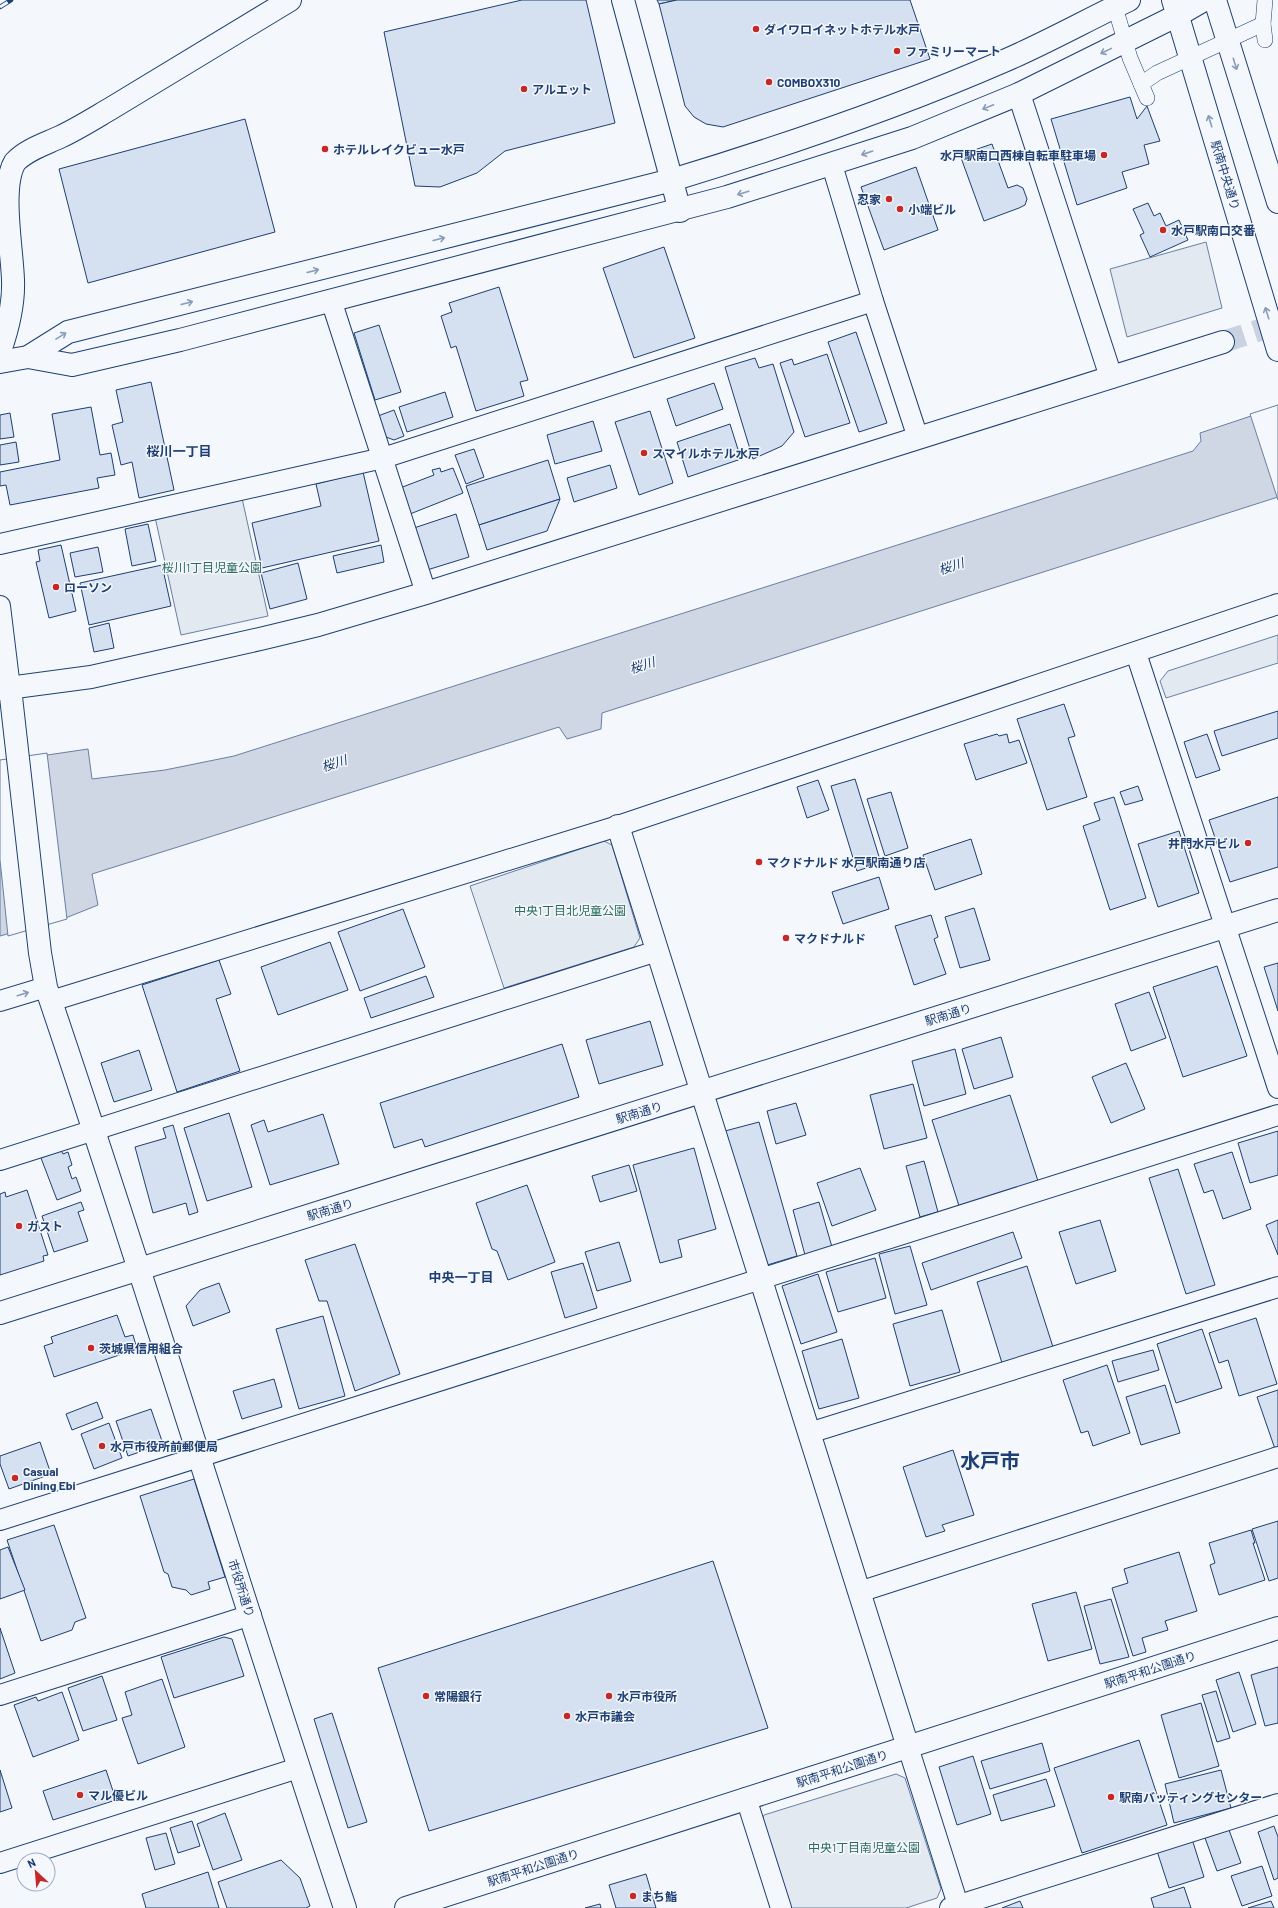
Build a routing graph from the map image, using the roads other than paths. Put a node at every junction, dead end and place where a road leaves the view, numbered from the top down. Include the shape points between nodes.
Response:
1 (290, 0) edge
2 (623, 0) edge
3 (1112, 0) edge
4 (1129, 0) edge
5 (1204, 0) edge
6 (1215, 0) edge
7 (1265, 0) edge
8 (1176, 8) edge
9 (1263, 24) junction
10 (1265, 40) dead end
11 (1141, 84) junction
12 (1019, 94) junction
13 (1147, 98) dead end
14 (832, 165) junction
15 (4, 171) edge
16 (672, 180) junction
17 (1278, 202) edge
18 (680, 211) junction
19 (331, 300) junction
20 (873, 300) junction
21 (1223, 342) tunnel mouth
22 (1278, 350) edge
23 (0, 351) edge
24 (28, 357) junction
25 (0, 362) edge
26 (1111, 377) junction
27 (918, 438) junction
28 (383, 458) junction
29 (0, 544) edge
30 (426, 593) junction
31 (1278, 604) edge
32 (0, 606) edge
33 (1136, 653) junction
34 (5, 689) edge
35 (618, 826) junction
36 (1278, 910) edge
37 (1226, 927) junction
38 (657, 951) junction
39 (49, 994) junction
40 (0, 1001) edge
41 (1278, 1088) edge
42 (702, 1092) junction
43 (1278, 1115) edge
44 (93, 1130) junction
45 (0, 1160) edge
46 (139, 1269) junction
47 (761, 1279) junction
48 (1278, 1287) edge
49 (0, 1313) edge
50 (809, 1433) junction
51 (200, 1456) junction
52 (1278, 1457) edge
53 (0, 1520) edge
54 (859, 1592) junction
55 (250, 1615) junction
56 (1278, 1628) edge
57 (0, 1695) edge
58 (908, 1747) junction
59 (298, 1768) junction
60 (746, 1798) junction
61 (1278, 1804) edge
62 (0, 1863) edge
63 (956, 1907) edge
64 (345, 1908) edge
65 (406, 1908) edge
66 (781, 1908) edge

1 - 15 street via 80,127 25,154
2 - 16 street
3 - 11 street
4 - 16 street via 963,78 821,130
5 - 8 street
6 -> 17 street
7 - 9 street
8 -> 12 street
22 -> 8 street, 駅南中央通り
9 - 10 street
9 - 11 street via 1157,73
11 - 13 street
12 -> 14 street via 912,138
12 - 26 street
14 -> 18 street
14 - 20 street
15 - 23 street via 3,200 13,279 8,328
16 - 18 street
24 -> 16 street via 68,332
18 - 19 street
19 - 24 street via 180,340 72,365
19 - 28 street
20 - 27 street
20 - 28 street
21 - 26 street
24 - 25 street
26 - 27 street
27 - 30 street
28 - 29 street
28 - 30 street
30 - 34 street via 260,639 91,677
31 - 33 street
32 - 34 street
33 - 35 street
33 - 37 street
34 - 39 street, 市役所通り via 16,742 40,953
35 - 38 street
35 - 39 street
36 - 37 street, 駅南通り
37 - 41 street
37 - 42 street, 駅南通り
38 - 42 street
38 - 44 street
40 -> 39 street
39 - 44 street, 市役所通り
42 - 46 street, 駅南通り
42 - 47 street
43 - 47 street
44 - 45 street
44 - 46 street, 市役所通り
46 - 49 street, 駅南通り
46 - 51 street, 市役所通り
47 - 50 street
47 - 51 street
48 - 50 street
50 - 54 street
51 - 53 street
51 - 55 street, 市役所通り
52 - 54 street
54 - 58 street
55 - 57 street
55 - 59 street, 市役所通り
56 - 58 street, 駅南平和公園通り
58 - 60 street, 駅南平和公園通り
58 - 63 street
59 - 62 street
59 - 64 street, 市役所通り
60 - 65 street, 駅南平和公園通り
60 - 66 street
61 - 63 street

